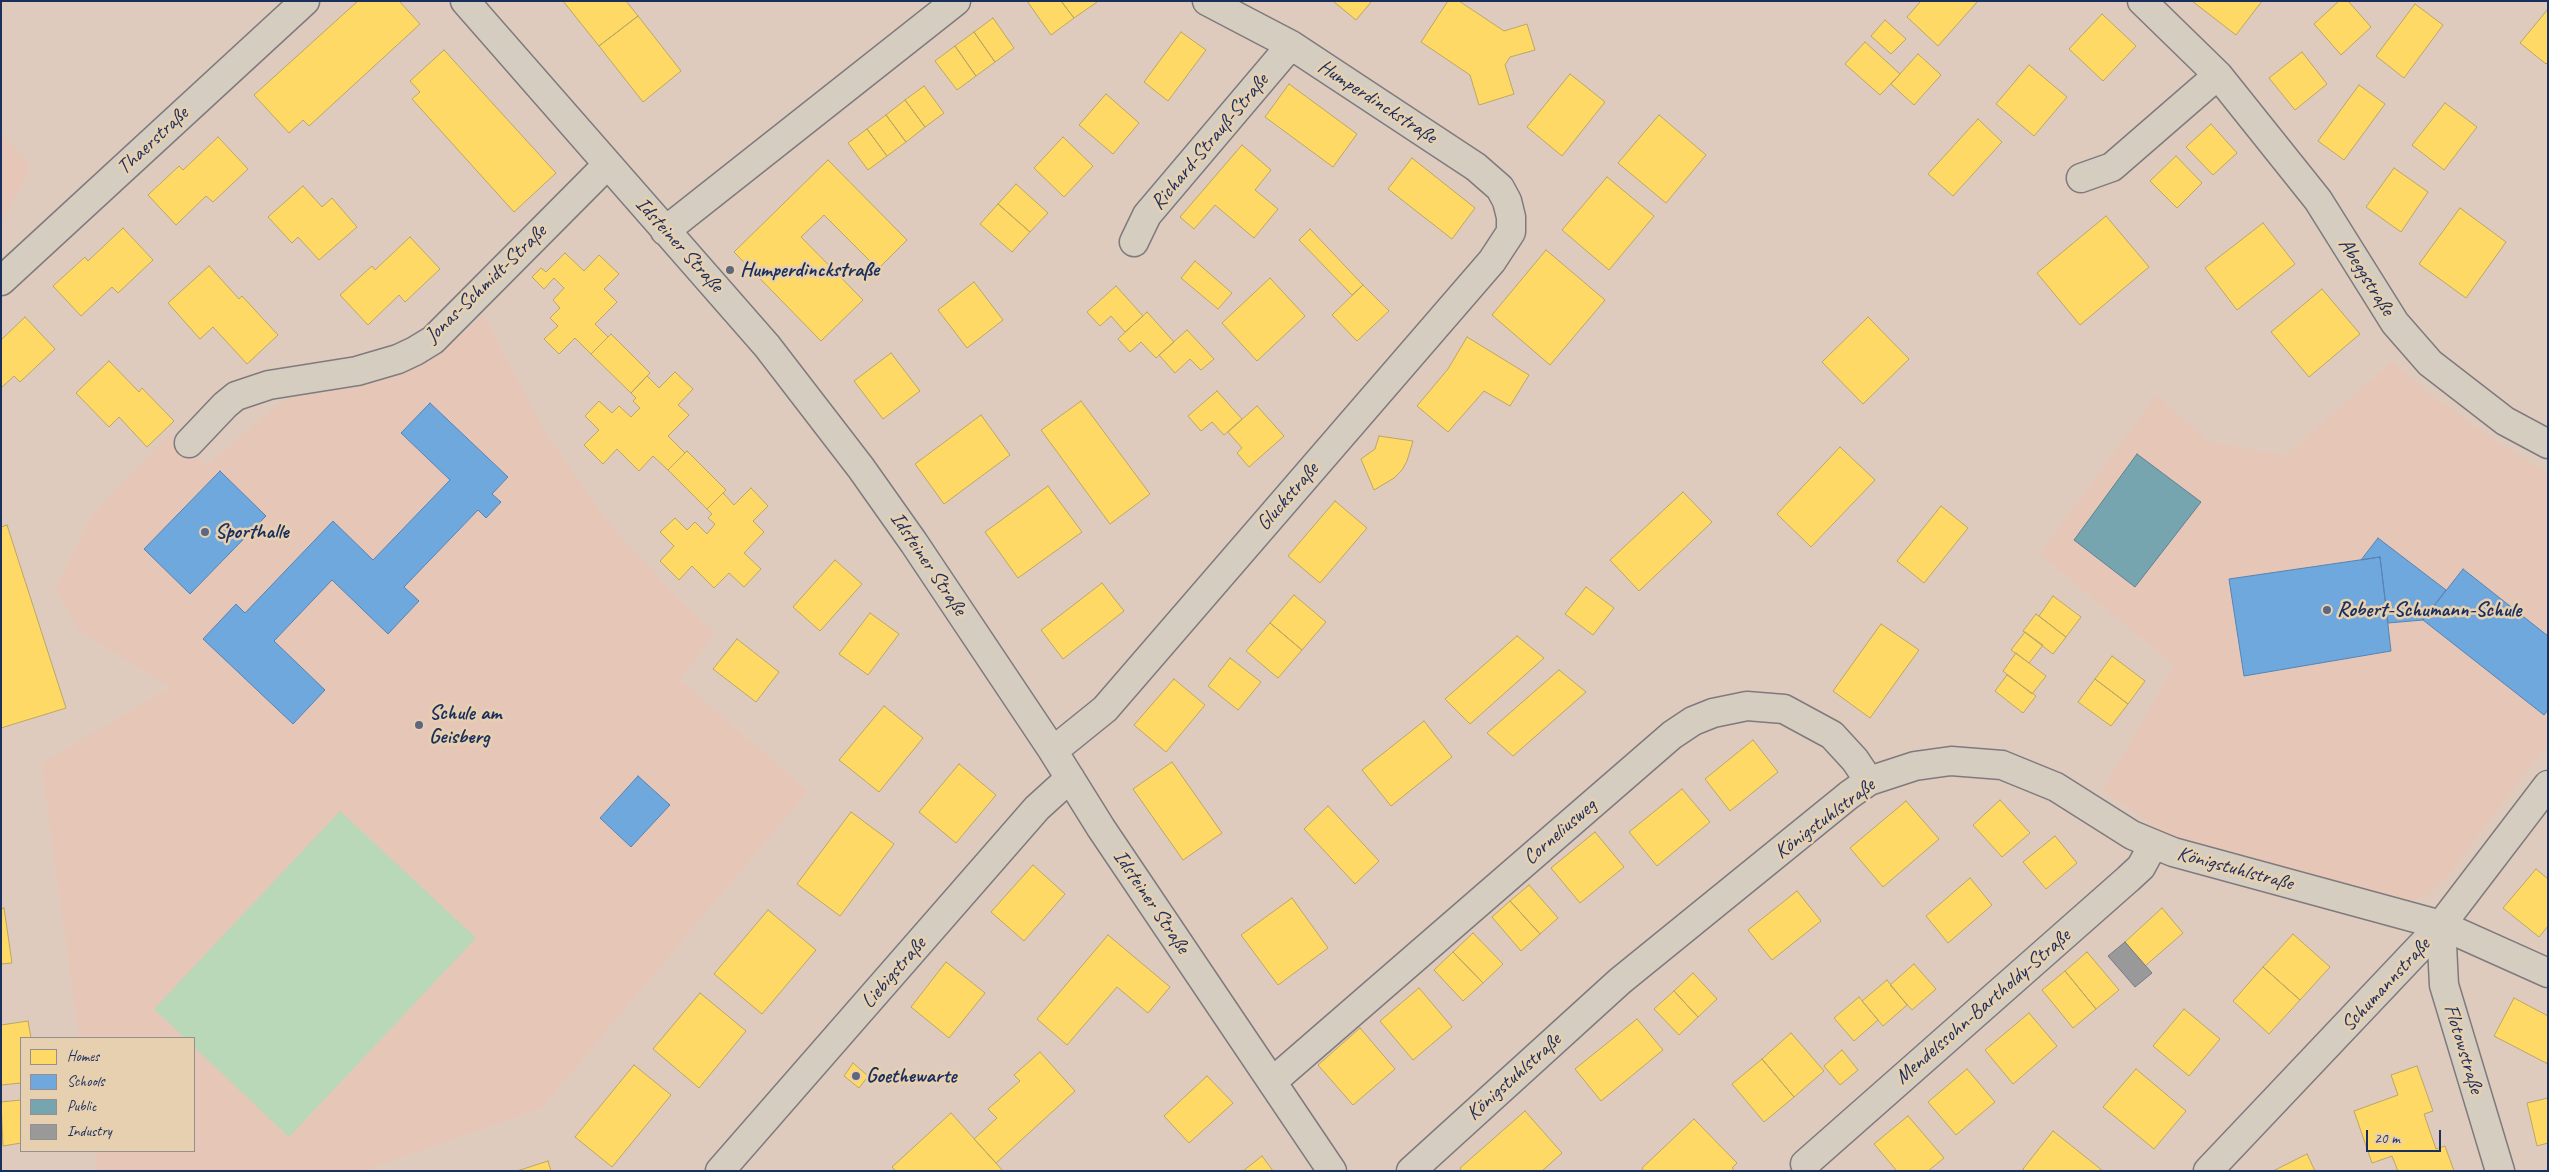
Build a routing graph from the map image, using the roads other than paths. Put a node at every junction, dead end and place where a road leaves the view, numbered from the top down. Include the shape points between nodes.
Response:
1 (305, 1) edge
2 (465, 1) edge
3 (956, 1) edge
4 (1207, 1) edge
5 (2142, 1) edge
6 (1291, 45) junction
7 (2218, 75) junction
8 (607, 165) junction
9 (2082, 178) dead end
10 (665, 231) junction
11 (1511, 232) joint
12 (1134, 242) dead end
13 (1, 281) edge
14 (189, 443) dead end
15 (2548, 444) edge
16 (1053, 752) junction
17 (1070, 778) junction
18 (1869, 781) junction
19 (2548, 785) edge
20 (2153, 845) junction
21 (2441, 925) junction
22 (2548, 973) edge
23 (1272, 1082) junction
24 (1805, 1164) dead end
25 (720, 1171) edge
26 (1332, 1171) edge
27 (1411, 1171) edge
28 (2208, 1171) edge
29 (2500, 1171) edge

1 - 13 street, Thaerstraße
2 - 8 street, Idsteiner Straße
3 - 10 street
4 - 6 street, Humperdinckstraße
5 - 7 street, Abeggstraße
6 - 11 street, Humperdinckstraße via 1476,167 1500,188 1511,216
6 - 12 street, Richard-Strauß-Straße via 1147,216
7 - 9 street via 2112,167
7 - 15 street, Abeggstraße via 2318,200 2396,323 2430,363 2505,421
8 - 10 street, Idsteiner Straße
8 - 14 street, Jonas-Schmidt-Straße via 433,340 421,348 398,359 357,371 269,385 236,396
10 - 16 street, Idsteiner Straße via 767,346 850,453 914,542
11 - 16 street, Gluckstraße via 1485,268 1105,709
16 - 17 street, Idsteiner Straße
17 - 23 street, Idsteiner Straße
17 - 25 street, Liebigstraße via 1037,808
18 - 20 street, Königstuhlstraße via 1915,766 1951,761 2002,765 2056,786
18 - 23 street, Corneliusweg via 1832,734 1784,709 1747,706 1693,721 1672,735
18 - 27 street, Königstuhlstraße via 1620,981
19 - 21 street, Schumannstraße
20 - 21 street, Königstuhlstraße
20 - 24 street, Mendelssohn-Bartholdy-Straße via 2141,866 2128,879
21 - 22 street, Königstuhlstraße
21 - 28 street, Schumannstraße
21 - 29 street, Flotowstraße via 2444,985
23 - 26 street, Idsteiner Straße

